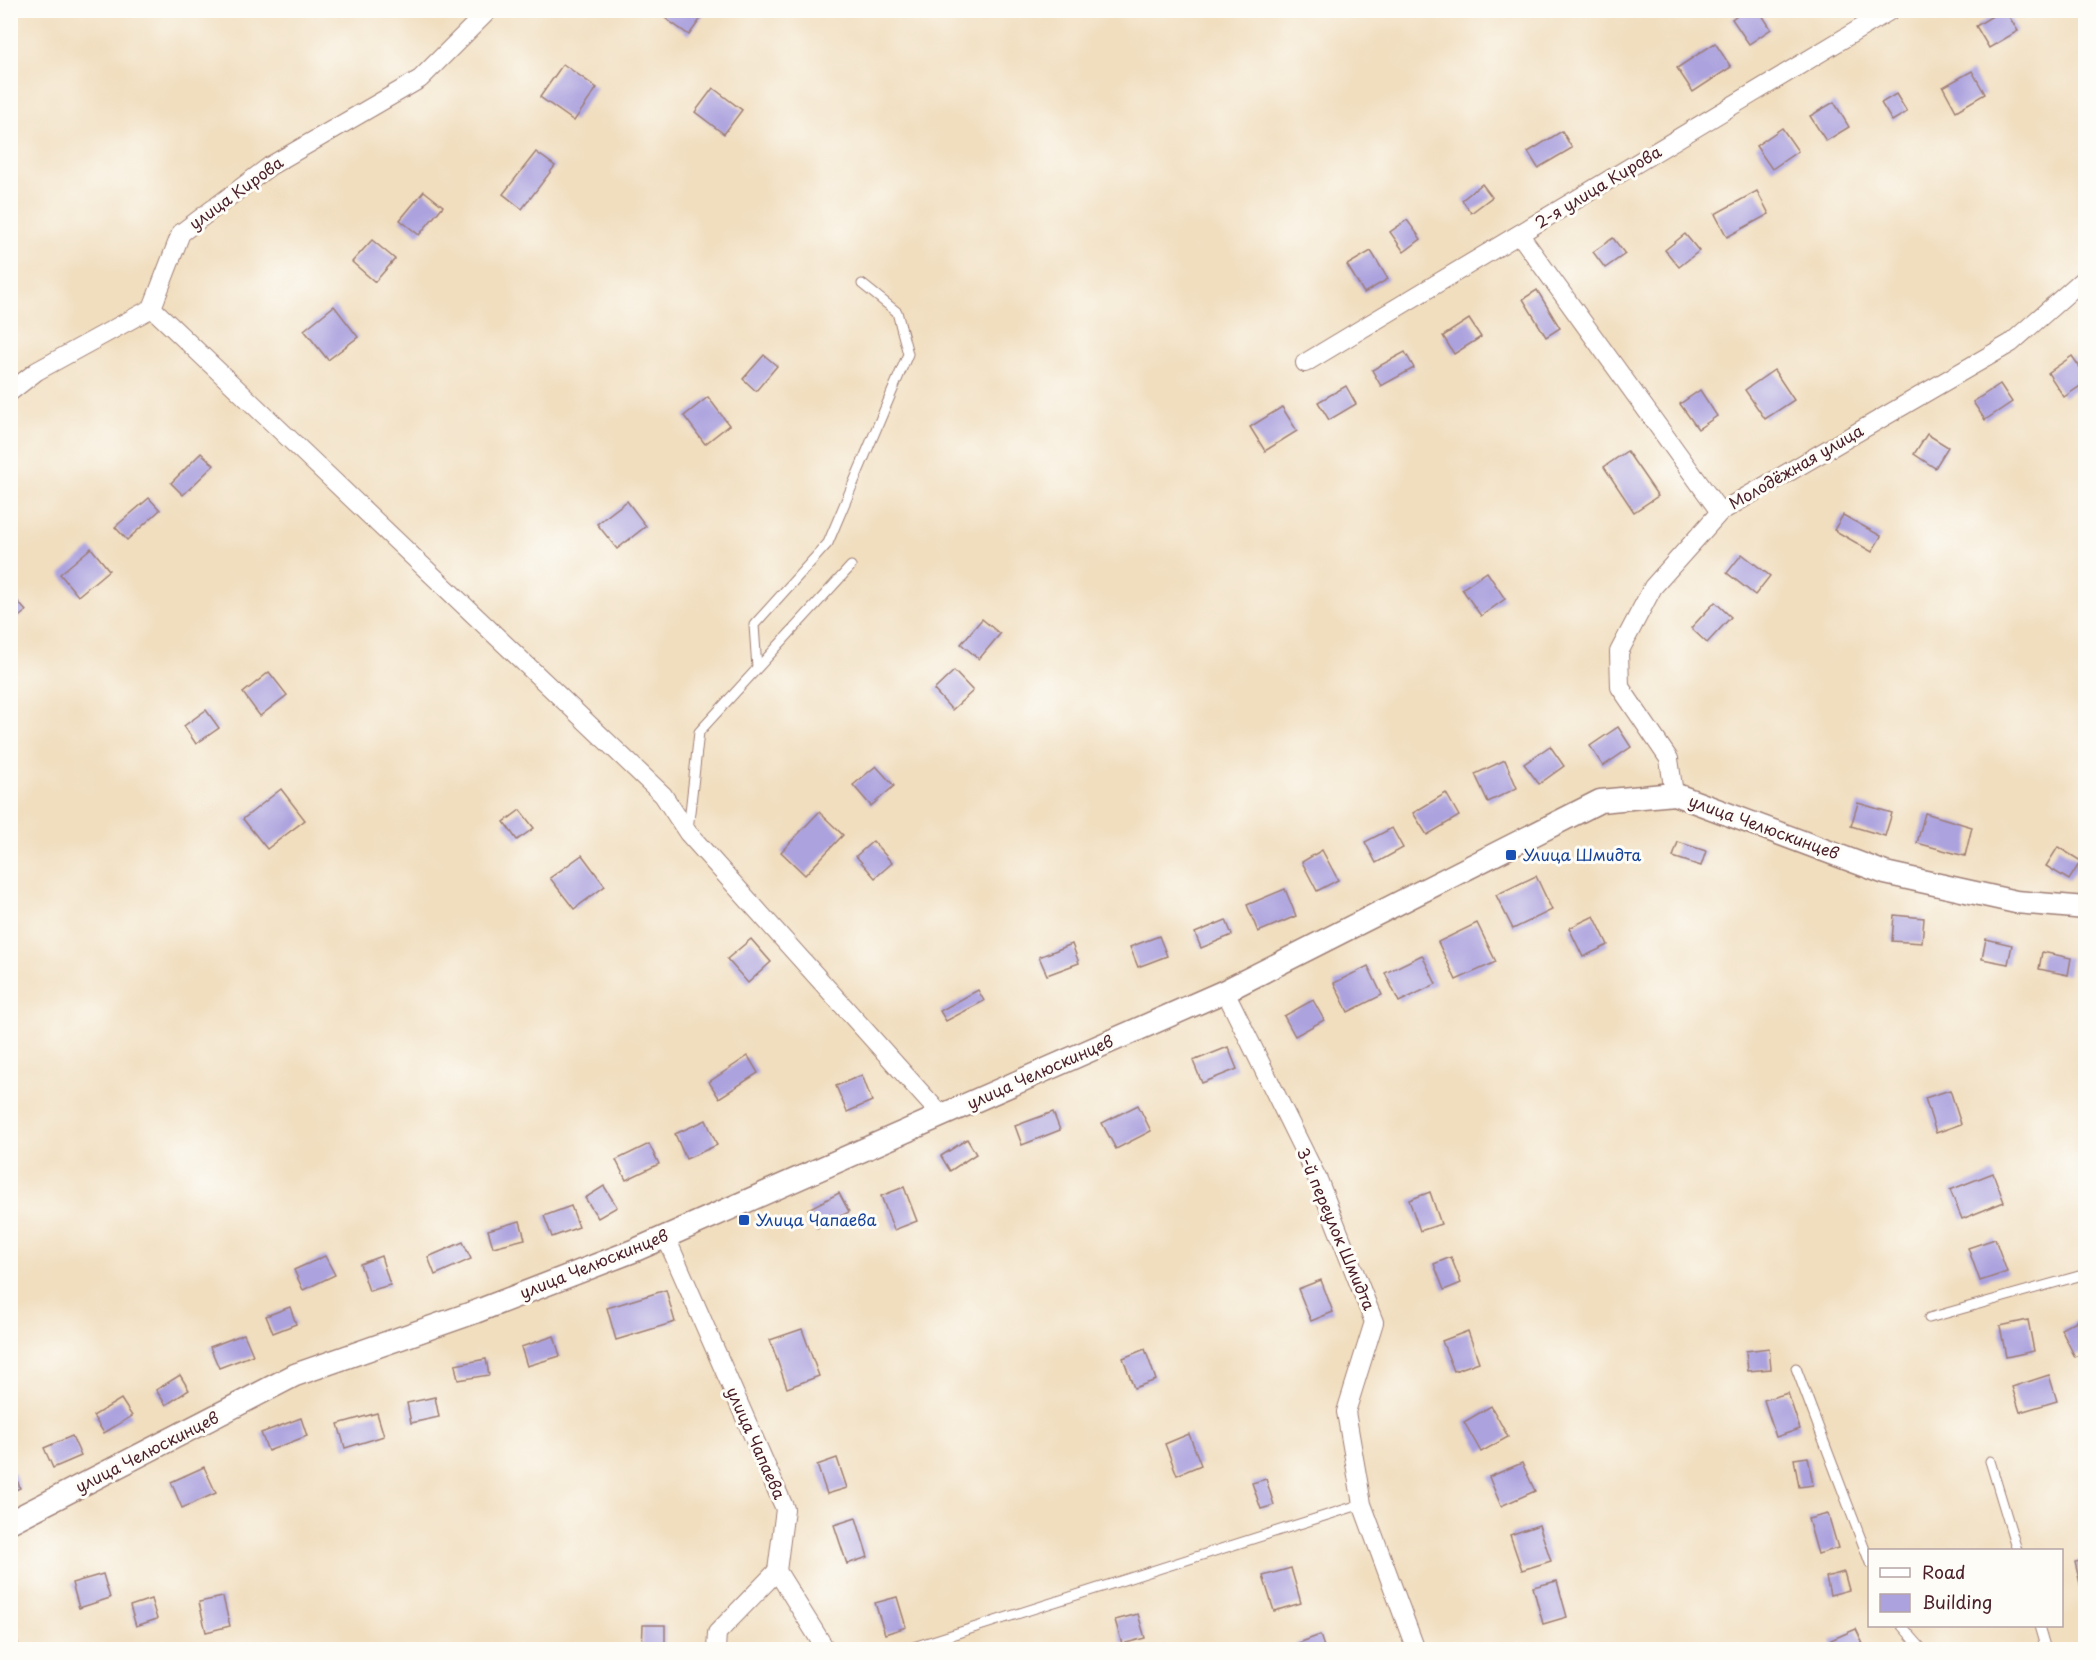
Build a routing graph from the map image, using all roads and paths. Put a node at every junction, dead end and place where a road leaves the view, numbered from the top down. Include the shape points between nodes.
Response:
1 (489, 10) edge
2 (1891, 10) edge
3 (1520, 234) junction
4 (2085, 277) edge
5 (862, 284) dead end
6 (152, 308) junction
7 (1305, 363) dead end
8 (10, 392) edge
9 (1720, 512) junction
10 (851, 566) dead end
11 (757, 668) junction
12 (1674, 794) junction
13 (688, 833) junction
14 (2085, 908) edge
15 (1225, 991) junction
16 (941, 1115) junction
17 (665, 1235) junction
18 (2085, 1274) edge
19 (1929, 1318) dead end
20 (1796, 1368) dead end
21 (1990, 1461) dead end
22 (1362, 1504) junction
23 (10, 1522) edge
24 (2016, 1549) edge
25 (1868, 1560) edge
26 (777, 1571) junction
27 (1903, 1627) edge
28 (2039, 1627) edge
29 (716, 1650) edge
30 (826, 1650) edge
31 (904, 1650) edge
32 (1416, 1650) edge
33 (1923, 1650) edge
34 (2046, 1650) edge

1 - 6 street, улица Кирова via 420,80 270,165 181,233
2 - 3 street, 2-я улица Кирова
3 - 7 street, 2-я улица Кирова
3 - 9 street
4 - 9 street, Молодёжная улица via 2011,343
5 - 11 lane via 897,312 908,354 828,543 754,625
6 - 8 street via 37,371
6 - 13 street via 663,795
9 - 12 street, Молодёжная улица via 1653,587 1618,652 1620,687 1669,759
10 - 11 lane
11 - 13 lane via 699,732
12 - 14 street, улица Челюскинцев via 1885,873 2016,902
12 - 15 street, улица Челюскинцев via 1600,801
13 - 16 street
15 - 16 street, улица Челюскинцев
15 - 22 street, 3-й переулок Шмидта via 1319,1182 1374,1323 1346,1412
16 - 17 street, улица Челюскинцев
17 - 23 street, улица Челюскинцев via 475,1312 294,1375
17 - 26 street, улица Чапаева via 785,1509
18 - 19 lane
20 - 25 lane
21 - 24 lane
22 - 31 lane
22 - 32 street, 3-й переулок Шмидта
26 - 29 street via 717,1633
26 - 30 street
27 - 33 lane
28 - 34 lane

